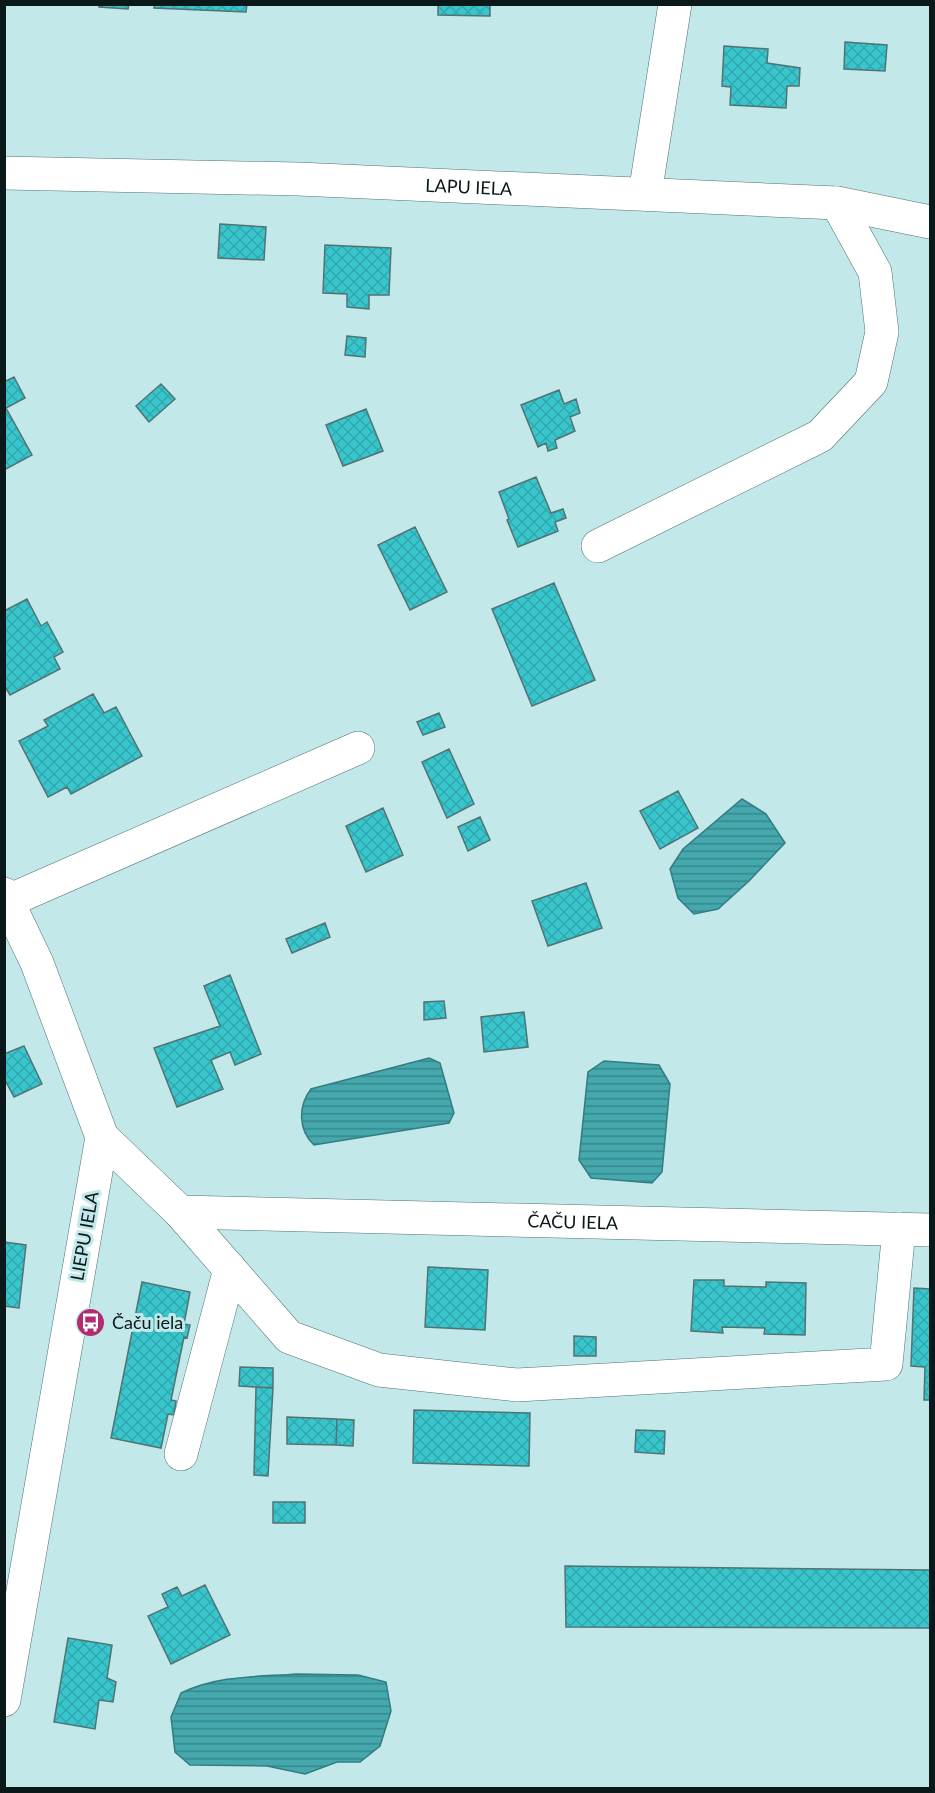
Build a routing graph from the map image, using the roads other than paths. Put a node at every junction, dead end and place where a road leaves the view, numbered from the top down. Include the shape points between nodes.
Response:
1 (675, 4) edge
2 (4, 173) edge
3 (645, 194) junction
4 (837, 203) junction
5 (930, 222) edge
6 (598, 546) dead end
7 (358, 748) dead end
8 (6, 898) edge
9 (102, 1137) junction
10 (180, 1212) junction
11 (898, 1229) junction
12 (930, 1230) edge
13 (230, 1269) junction
14 (181, 1454) dead end
15 (4, 1700) edge

1 - 3 street
2 - 3 street, LAPU IELA via 307,179
3 - 4 street, LAPU IELA
4 - 5 street, LAPU IELA
4 - 6 street via 875,272 882,332 871,382 820,436
7 - 8 street
8 - 9 street via 37,963
9 - 10 street
9 - 15 street, LIEPU IELA
10 - 11 street, ČAČU IELA
10 - 13 street
11 - 12 street, ČAČU IELA
11 - 13 street via 886,1364 517,1385 379,1370 289,1337
13 - 14 street

